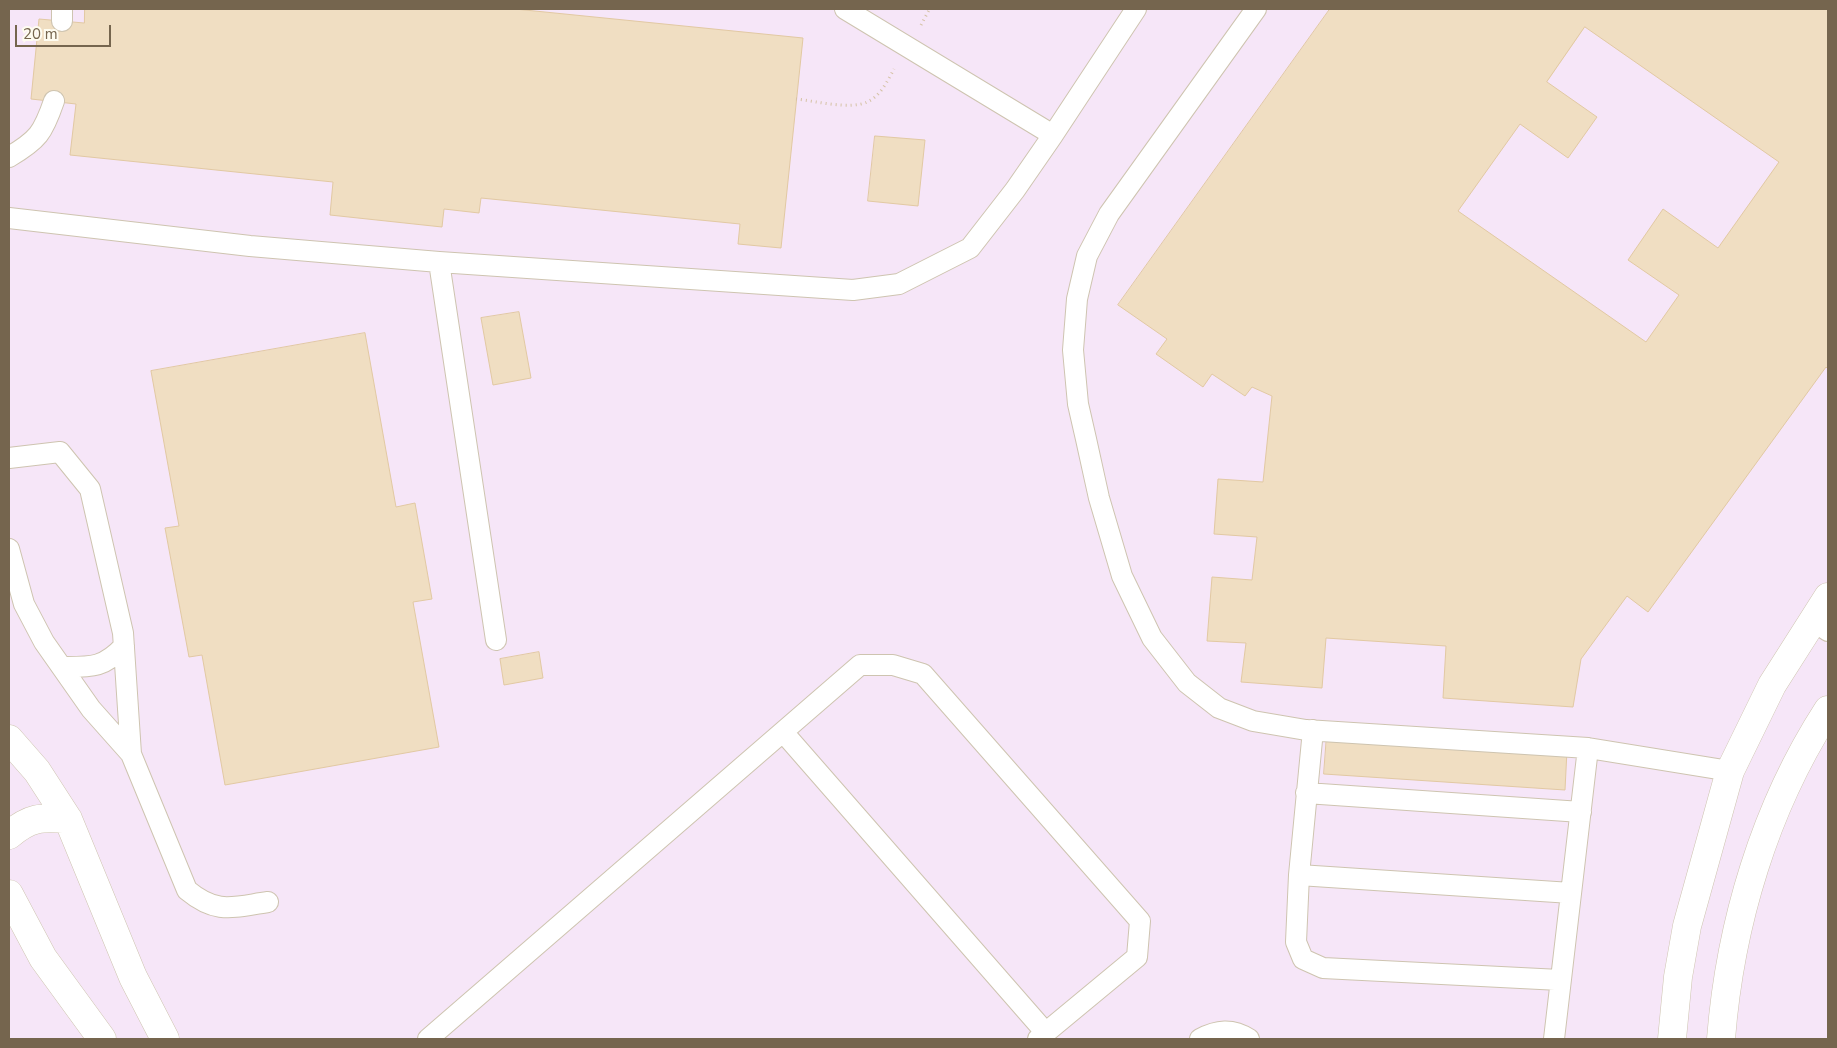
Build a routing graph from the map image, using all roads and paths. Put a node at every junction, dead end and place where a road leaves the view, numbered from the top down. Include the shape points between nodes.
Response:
1 (845, 9) edge
2 (1136, 9) edge
3 (1256, 9) edge
4 (929, 10) edge
5 (907, 47) junction
6 (796, 99) dead end
7 (54, 101) dead end
8 (1054, 135) junction
9 (9, 157) edge
10 (9, 218) edge
11 (439, 262) junction
12 (9, 458) edge
13 (9, 549) edge
14 (1828, 598) edge
15 (1821, 626) edge
16 (496, 640) dead end
17 (124, 646) junction
18 (63, 668) junction
19 (1828, 710) edge
20 (1313, 730) junction
21 (783, 732) junction
22 (9, 738) edge
23 (1588, 748) junction
24 (130, 754) junction
25 (1730, 771) junction
26 (1306, 792) junction
27 (1581, 812) junction
28 (68, 819) junction
29 (9, 835) edge
30 (1299, 875) junction
31 (1571, 893) junction
32 (9, 894) edge
33 (268, 902) dead end
34 (1560, 980) junction
35 (1042, 1036) edge
36 (102, 1039) edge
37 (165, 1039) edge
38 (428, 1039) edge
39 (1200, 1039) edge
40 (1249, 1039) edge
41 (1554, 1039) edge
42 (1672, 1039) edge
43 (1721, 1039) edge

1 - 5 lane
2 - 8 lane
3 - 20 lane via 1109,214 1087,256 1077,299 1073,350 1078,404 1099,498 1122,576 1152,638 1187,684 1219,708 1253,722
4 - 5 path
5 - 6 path via 882,89 868,102 852,105
5 - 8 lane
7 - 9 lane via 45,126 29,145
8 - 11 lane via 970,248 899,284 853,290
10 - 11 lane via 250,246
11 - 16 lane
12 - 17 lane via 60,452 90,489
13 - 18 lane via 24,604 44,642
14 - 15 street
15 - 25 street via 1772,685
17 - 18 lane via 114,657 99,665
17 - 24 lane
18 - 24 lane via 91,709
19 - 43 street via 1791,775 1761,847 1740,919 1724,997
20 - 23 lane
20 - 26 lane
21 - 35 lane
21 - 35 lane via 860,665 894,665 923,674 1140,921 1137,957
21 - 38 lane
22 - 28 street via 37,771
23 - 25 lane
23 - 27 lane
24 - 33 lane via 187,890 216,908
25 - 42 street via 1688,926 1678,977
26 - 27 lane
26 - 30 lane
27 - 31 lane
28 - 29 street via 38,819 23,824
28 - 37 street via 130,969
30 - 31 lane
30 - 34 lane via 1296,942 1302,959 1323,968
31 - 34 lane
32 - 36 street via 43,958
34 - 41 lane
39 - 40 lane via 1214,1032 1240,1034

